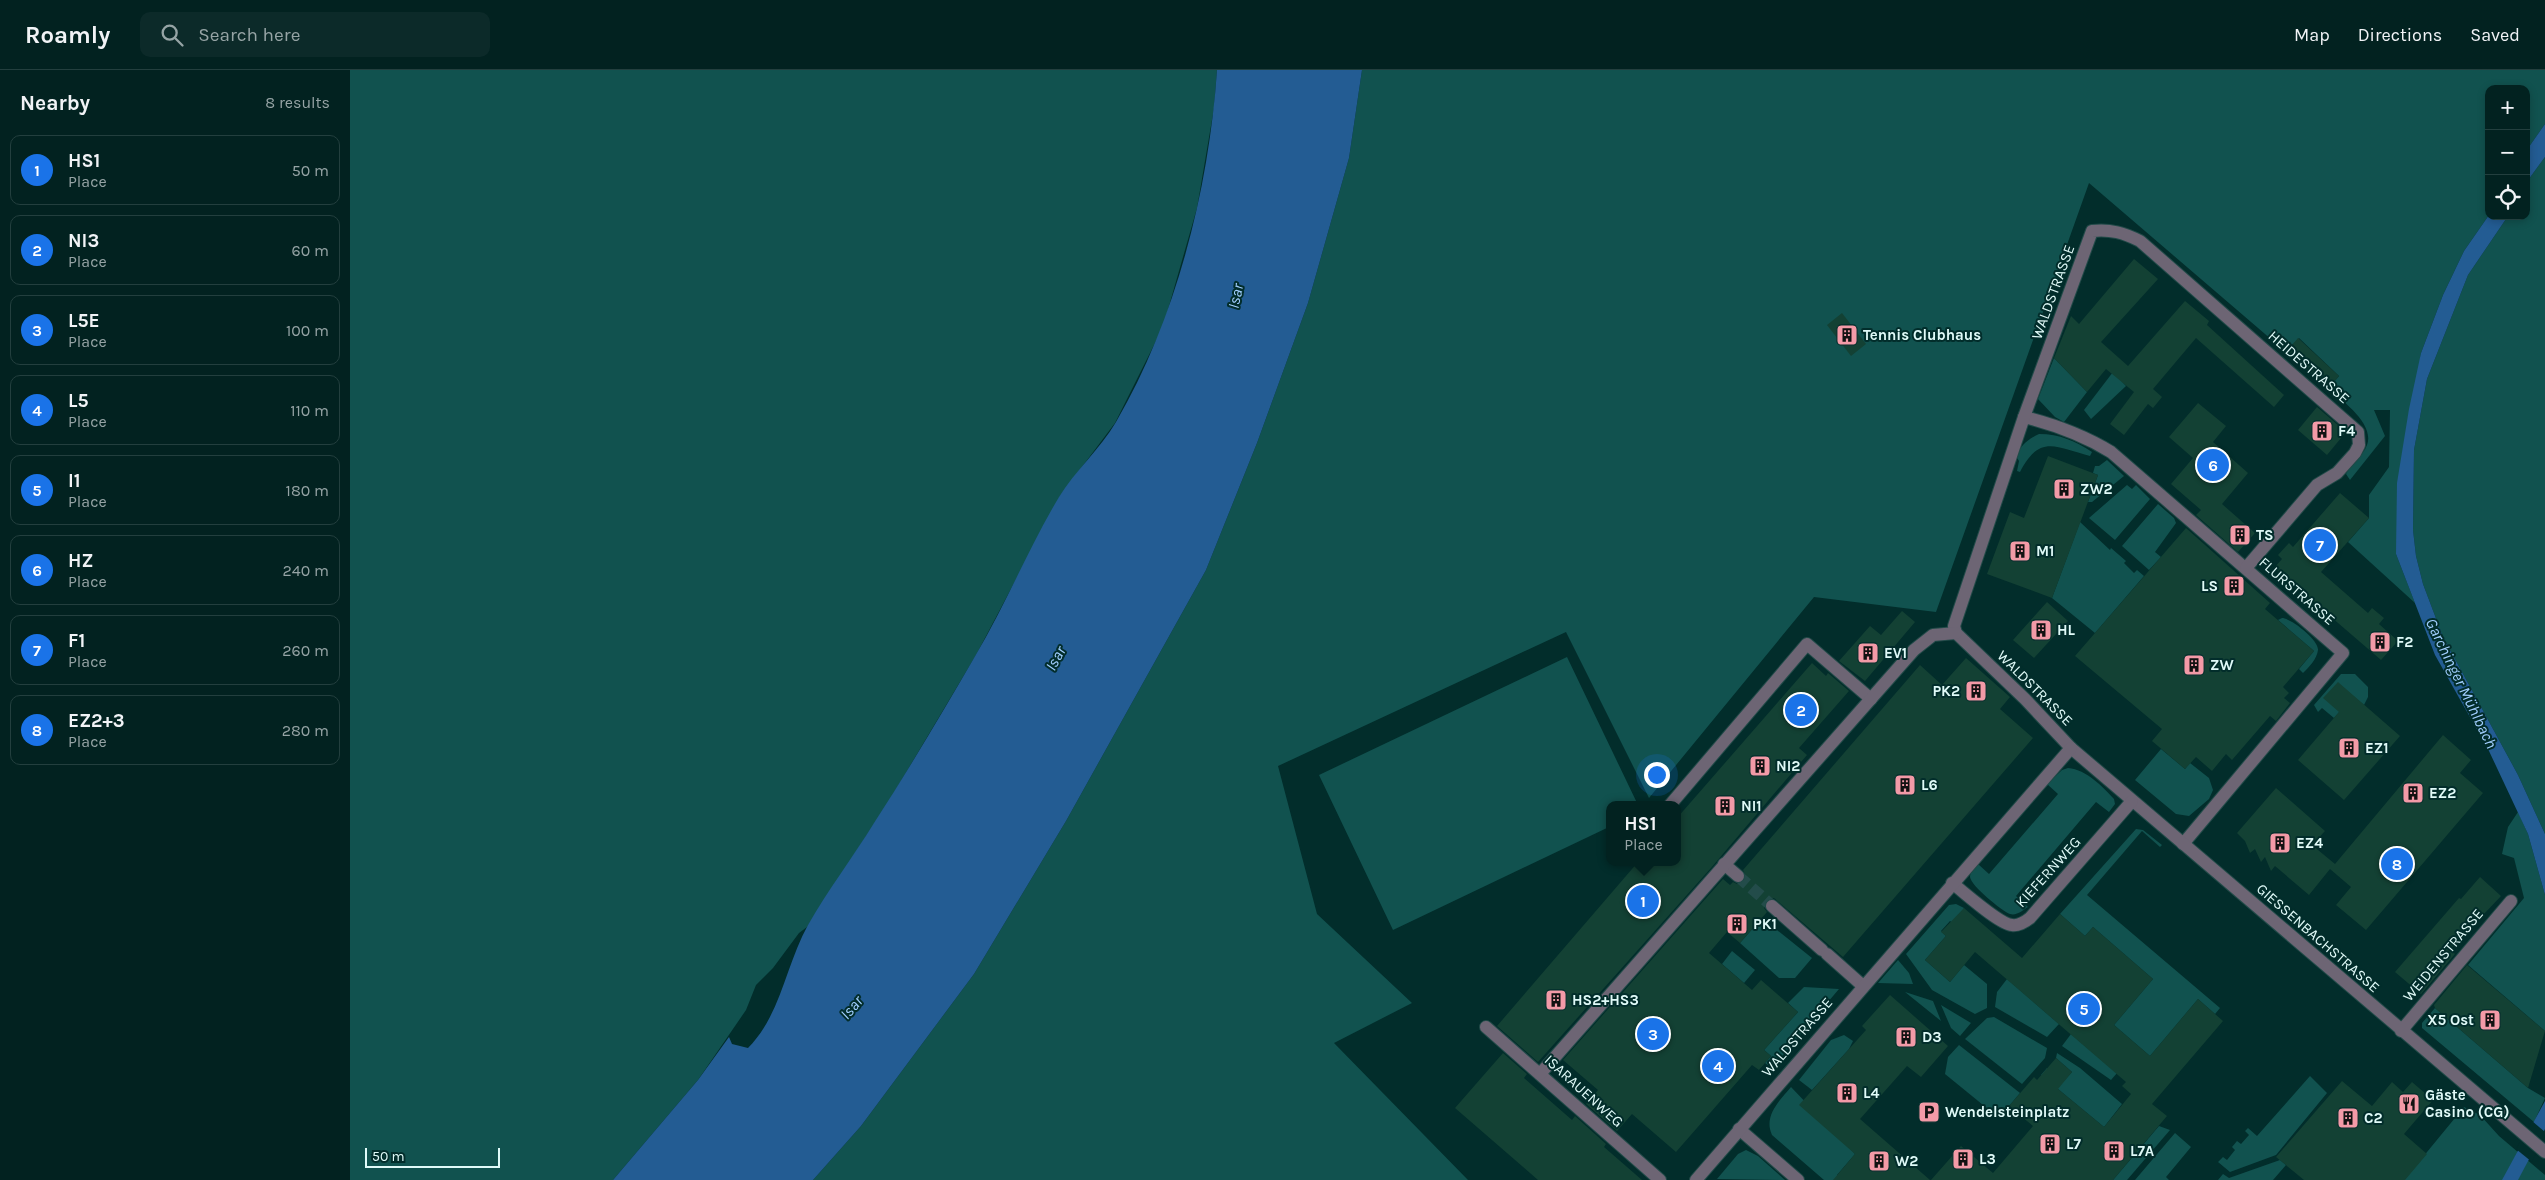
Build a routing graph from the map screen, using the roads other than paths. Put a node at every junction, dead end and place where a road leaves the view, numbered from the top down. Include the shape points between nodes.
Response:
1 (2092, 231) joint
2 (2024, 417) junction
3 (2246, 568) junction
4 (1956, 633) junction
5 (1871, 699) junction
6 (2071, 748) junction
7 (1673, 801) edge
8 (2132, 801) junction
9 (2183, 844) junction
10 (1724, 864) junction
11 (1738, 876) tunnel mouth
12 (1952, 883) junction
13 (2511, 901) dead end
14 (1772, 906) tunnel mouth
15 (1863, 986) junction
16 (1486, 1027) dead end
17 (2401, 1031) junction
18 (1540, 1074) junction
19 (1740, 1129) junction
20 (2544, 1152) edge
21 (1660, 1180) edge
22 (1696, 1180) edge
23 (1798, 1180) edge

1 - 2 lane, WALDSTRASSE
1 - 3 lane, HEIDESTRASSE via 2108,230 2140,241 2358,432 2359,445 2355,453 2337,473 2317,485
2 - 3 lane, FLURSTRASSE via 2062,427 2111,452
2 - 4 lane, WALDSTRASSE via 1954,626
3 - 9 lane, FLURSTRASSE via 2343,653
4 - 5 lane via 1933,635 1914,650
4 - 6 lane, WALDSTRASSE
5 - 7 lane via 1807,644
5 - 10 lane
6 - 8 lane, GIESSENBACHSTRASSE
6 - 12 lane, WALDSTRASSE
8 - 9 lane, GIESSENBACHSTRASSE
8 - 12 lane, KIEFERNWEG via 2030,918 2021,924 2012,926 2001,920
9 - 17 lane, GIESSENBACHSTRASSE
10 - 11 lane
10 - 18 lane
12 - 15 lane, WALDSTRASSE
13 - 17 lane, WEIDENSTRASSE
14 - 15 lane
15 - 19 lane, WALDSTRASSE
16 - 18 lane, ISARAUENWEG
17 - 20 lane, GIESSENBACHSTRASSE
18 - 21 lane, ISARAUENWEG
19 - 22 lane, WALDSTRASSE
19 - 23 lane

